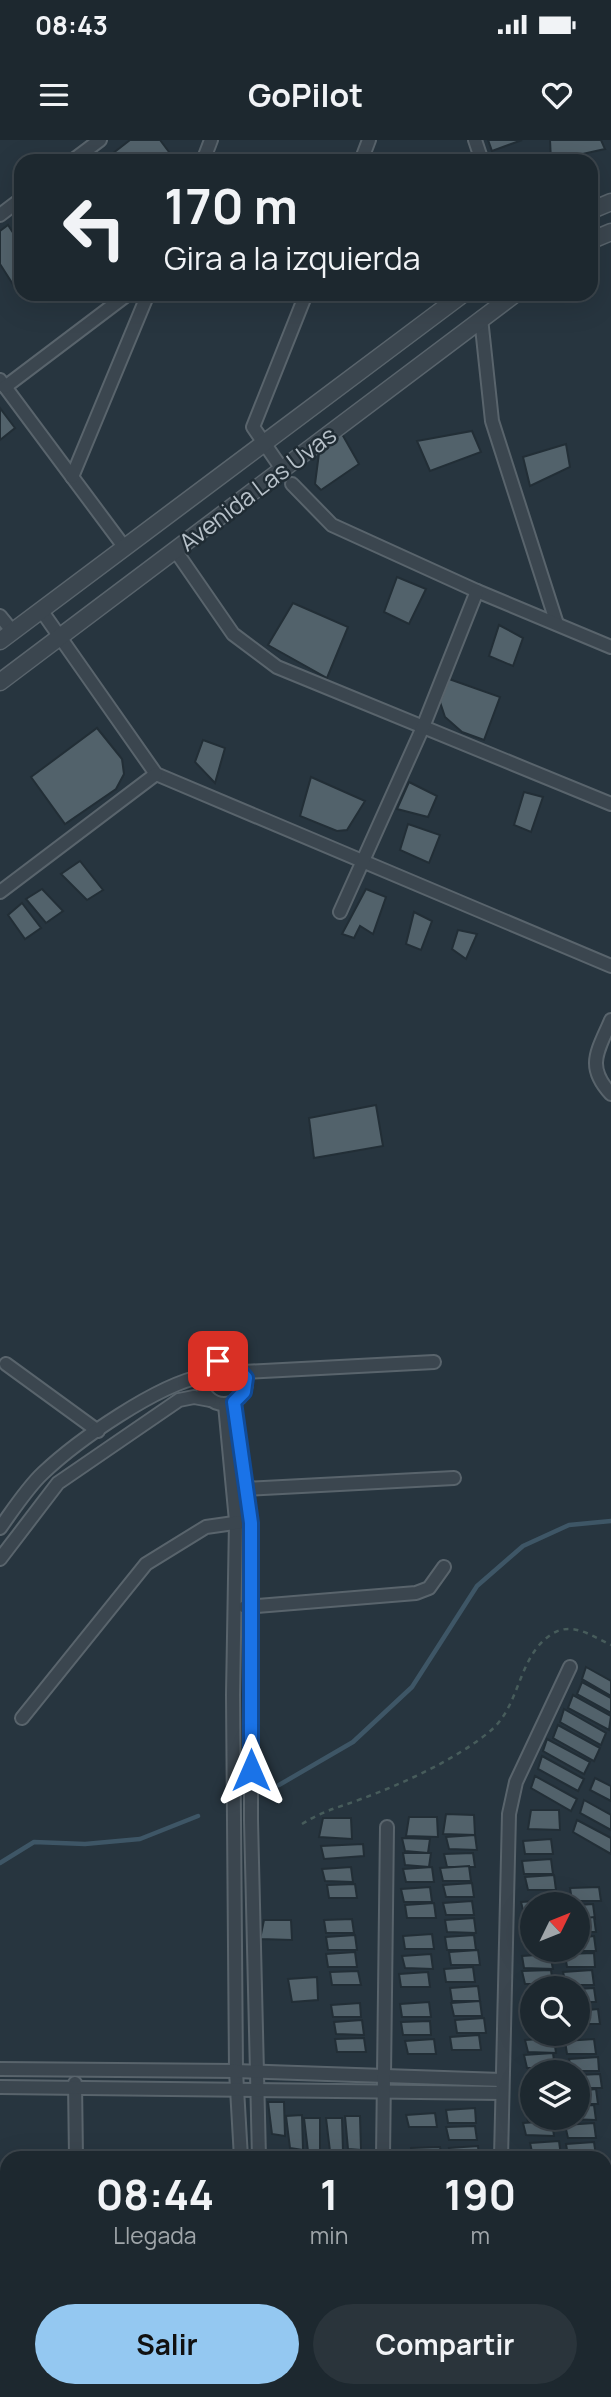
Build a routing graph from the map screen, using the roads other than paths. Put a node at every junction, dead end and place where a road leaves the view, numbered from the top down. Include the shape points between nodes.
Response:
1 (100, 140) edge
2 (81, 154) edge
3 (14, 204) edge
4 (0, 215) edge
5 (118, 301) edge
6 (146, 301) edge
7 (303, 301) edge
8 (454, 301) edge
9 (505, 301) edge
10 (481, 318) junction
11 (3, 384) edge
12 (262, 445) junction
13 (282, 469) junction
14 (72, 477) junction
15 (292, 484) dead end
16 (125, 548) junction
17 (175, 550) junction
18 (477, 591) junction
19 (41, 610) junction
20 (0, 616) edge
21 (557, 624) junction
22 (6, 636) edge
23 (60, 638) junction
24 (611, 647) edge
25 (0, 682) edge
26 (423, 727) junction
27 (156, 774) junction
28 (611, 804) edge
29 (363, 860) junction
30 (0, 891) edge
31 (340, 912) dead end
32 (611, 966) edge
33 (611, 1020) edge
34 (611, 1094) edge
35 (434, 1362) dead end
36 (6, 1364) dead end
37 (243, 1372) junction
38 (203, 1376) junction
39 (210, 1400) junction
40 (229, 1403) junction
41 (98, 1431) junction
42 (454, 1478) dead end
43 (233, 1489) junction
44 (249, 1489) junction
45 (0, 1502) edge
46 (12, 1511) junction
47 (236, 1521) junction
48 (251, 1523) junction
49 (0, 1528) edge
50 (0, 1559) edge
51 (444, 1567) dead end
52 (252, 1606) junction
53 (234, 1607) junction
54 (234, 1661) junction
55 (251, 1661) junction
56 (570, 1667) dead end
57 (22, 1718) dead end
58 (387, 1827) dead end
59 (0, 2069) edge
60 (236, 2071) junction
61 (75, 2072) junction
62 (256, 2072) junction
63 (316, 2075) junction
64 (384, 2077) junction
65 (0, 2087) edge
66 (502, 2087) junction
67 (75, 2090) junction
68 (256, 2091) junction
69 (315, 2091) junction
70 (237, 2092) junction
71 (384, 2092) junction
72 (76, 2151) edge
73 (241, 2151) edge
74 (259, 2151) edge
75 (383, 2151) edge
76 (501, 2151) edge

1 - 2 street
3 - 4 street
5 - 11 street
6 - 14 street
7 - 12 street via 253,427
8 - 12 street, Avenida Las Uvas
9 - 10 street, Avenida Las Uvas
10 - 13 street, Avenida Las Uvas
10 - 21 street via 492,421
11 - 14 street
12 - 13 street
12 - 16 street, Avenida Las Uvas
13 - 17 street, Avenida Las Uvas
14 - 16 street
15 - 18 street via 332,525
16 - 19 street, Avenida Las Uvas
17 - 23 street, Avenida Las Uvas
17 - 26 street via 233,634 277,667
18 - 21 street
18 - 26 street
19 - 22 street, Avenida Las Uvas
19 - 23 street
20 - 22 street
21 - 24 street
23 - 25 street, Avenida Las Uvas
23 - 27 street
26 - 28 street
26 - 29 street
27 - 29 street
27 - 30 street
29 - 31 street
29 - 32 street
33 - 34 street via 595,1061 597,1079
35 - 37 street
36 - 41 street
37 - 38 street via 225,1360 211,1364
37 - 40 street via 244,1392
38 - 39 street via 203,1389
38 - 41 street via 178,1381
39 - 40 street
39 - 50 street via 179,1400 58,1483
40 - 43 street
40 - 44 street
41 - 46 street via 42,1474
42 - 44 street
43 - 44 street
43 - 47 street
44 - 48 street
45 - 46 street
46 - 49 street
47 - 48 street
47 - 53 street
47 - 57 street via 206,1527 146,1564
48 - 52 street
51 - 52 street via 429,1588 416,1593
52 - 53 street
52 - 55 street
53 - 54 street
54 - 55 street
54 - 60 street
55 - 62 street
56 - 66 street via 516,1782 509,1814
58 - 64 street
59 - 61 street
60 - 61 street
60 - 62 street
60 - 70 street
61 - 67 street
62 - 63 street
62 - 68 street
63 - 64 street
63 - 69 street
64 - 66 street
64 - 71 street
65 - 67 street
66 - 71 street
66 - 76 street
67 - 70 street
67 - 72 street
68 - 69 street
68 - 70 street
68 - 74 street
69 - 71 street
70 - 73 street
71 - 75 street

